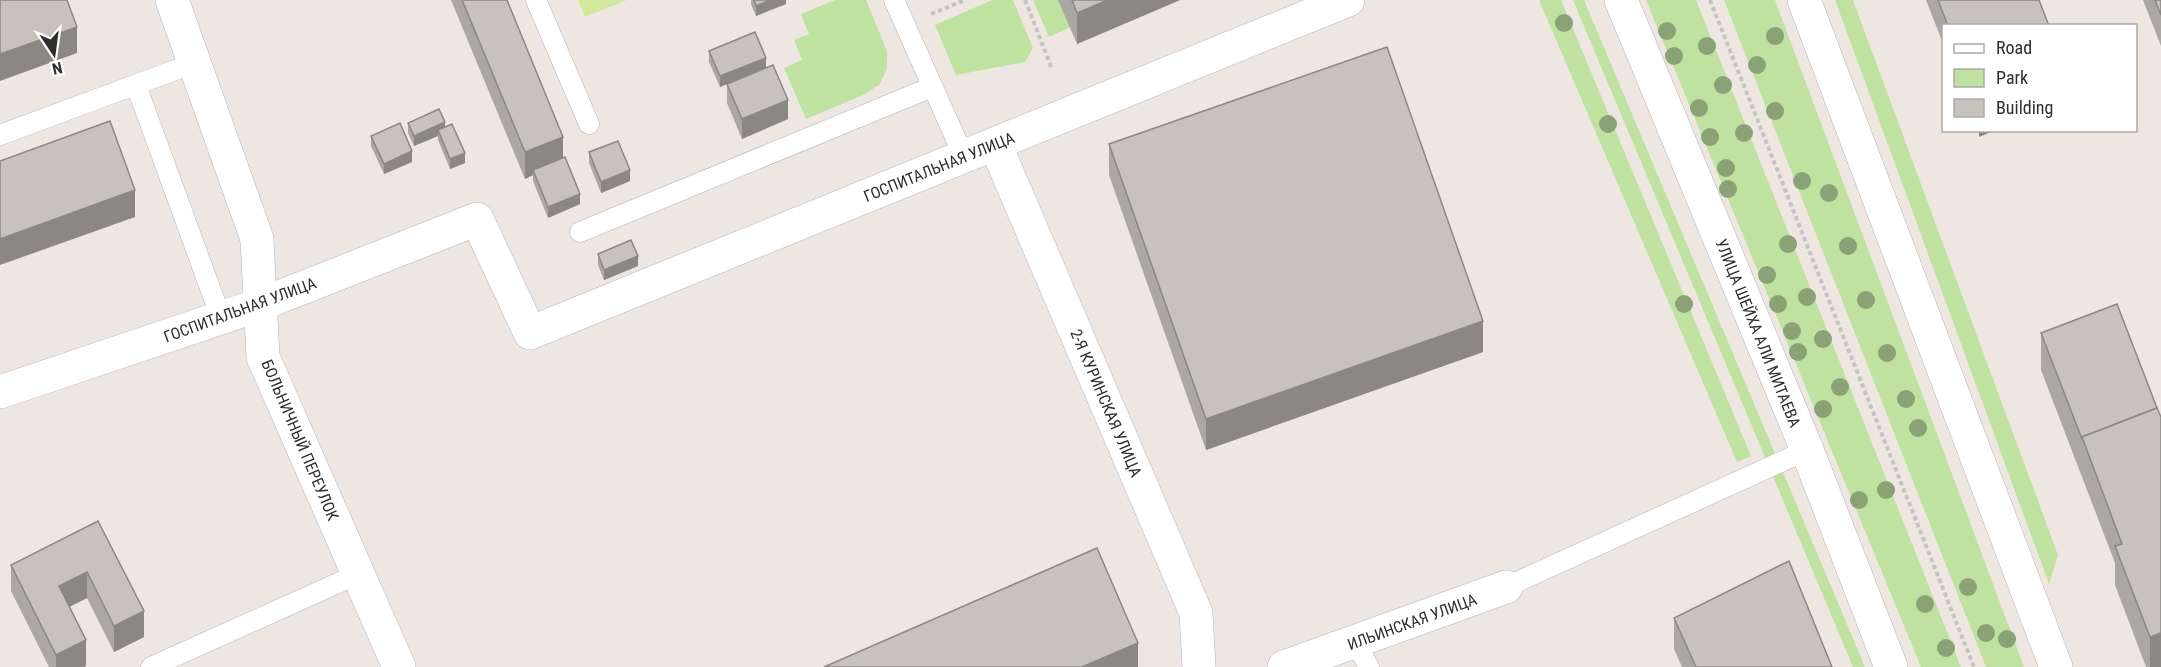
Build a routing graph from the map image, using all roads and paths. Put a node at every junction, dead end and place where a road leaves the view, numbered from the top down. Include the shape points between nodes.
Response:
1 (172, 0) edge
2 (536, 0) edge
3 (894, 0) edge
4 (965, 0) edge
5 (1024, 0) edge
6 (1348, 0) edge
7 (1621, 0) edge
8 (1710, 0) edge
9 (1804, 0) edge
10 (905, 25) junction
11 (194, 63) junction
12 (1052, 69) dead end
13 (136, 85) junction
14 (932, 87) junction
15 (589, 124) dead end
16 (0, 135) edge
17 (995, 144) junction
18 (964, 157) junction
19 (580, 232) dead end
20 (259, 305) junction
21 (221, 318) junction
22 (0, 392) edge
23 (1807, 450) junction
24 (358, 574) junction
25 (1506, 587) joint
26 (1363, 655) edge
27 (151, 667) edge
28 (399, 667) edge
29 (1199, 667) edge
30 (1284, 667) edge
31 (1892, 667) edge
32 (1974, 667) edge
33 (2056, 667) edge

1 - 11 street, БОЛЬНИЧНЫЙ ПЕРЕУЛОК
2 - 15 lane
3 - 10 lane
4 - 10 path
5 - 12 path
6 - 17 street, ГОСПИТАЛЬНАЯ УЛИЦА
7 - 23 street, УЛИЦА ШЕЙХА АЛИ МИТАЕВА
8 - 32 path
9 - 33 street
10 - 14 lane
11 - 13 lane
11 - 20 street, БОЛЬНИЧНЫЙ ПЕРЕУЛОК via 257,239
13 - 16 lane
13 - 21 lane
14 - 18 lane
14 - 19 lane
17 - 18 street, ГОСПИТАЛЬНАЯ УЛИЦА
17 - 29 street, 2-Я КУРИНСКАЯ УЛИЦА via 1196,613
18 - 20 street, ГОСПИТАЛЬНАЯ УЛИЦА via 530,333 477,219
20 - 21 street, ГОСПИТАЛЬНАЯ УЛИЦА
20 - 24 street, БОЛЬНИЧНЫЙ ПЕРЕУЛОК via 263,357
21 - 22 street, ГОСПИТАЛЬНАЯ УЛИЦА
23 - 25 lane
23 - 31 street, УЛИЦА ШЕЙХА АЛИ МИТАЕВА
24 - 27 lane
24 - 28 street, БОЛЬНИЧНЫЙ ПЕРЕУЛОК
25 - 26 street, ИЛЬИНСКАЯ УЛИЦА
26 - 30 street, ИЛЬИНСКАЯ УЛИЦА

